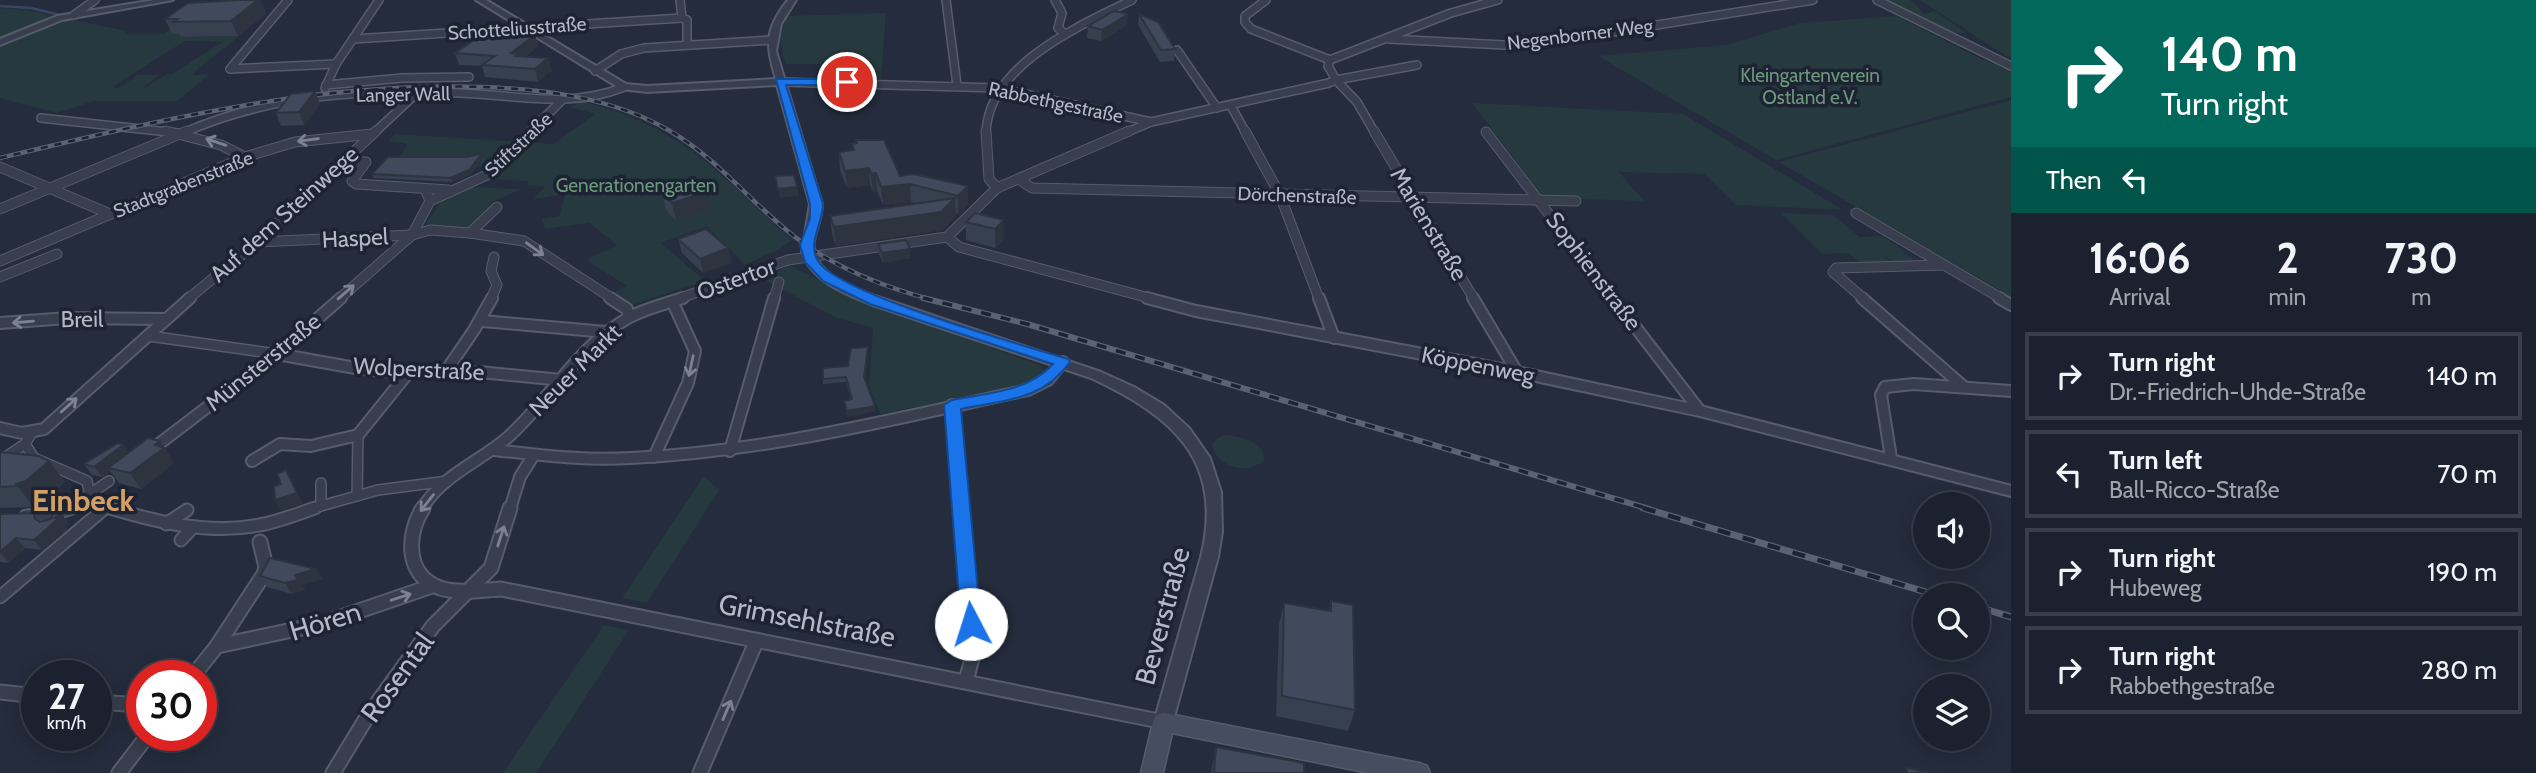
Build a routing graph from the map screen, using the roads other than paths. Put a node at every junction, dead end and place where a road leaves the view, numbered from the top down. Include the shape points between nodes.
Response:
1 (95, 0) edge
2 (169, 0) edge
3 (288, 0) edge
4 (379, 0) edge
5 (480, 0) edge
6 (680, 0) edge
7 (792, 0) edge
8 (946, 0) edge
9 (1055, 0) edge
10 (1132, 0) edge
11 (1266, 0) edge
12 (1448, 0) edge
13 (1464, 0) edge
14 (1498, 0) edge
15 (1813, 0) edge
16 (1877, 0) edge
17 (1485, 3) junction
18 (1451, 13) junction
19 (74, 15) junction
20 (682, 18) junction
21 (525, 28) junction
22 (1065, 34) junction
23 (353, 39) junction
24 (1384, 39) junction
25 (772, 40) junction
26 (0, 41) edge
27 (687, 45) junction
28 (1177, 50) edge
29 (1330, 60) junction
30 (336, 64) junction
31 (1417, 65) dead end
32 (2011, 66) edge
33 (595, 71) junction
34 (469, 77) dead end
35 (1336, 80) junction
36 (780, 82) junction
37 (326, 85) junction
38 (957, 85) junction
39 (624, 87) junction
40 (999, 88) junction
41 (418, 92) junction
42 (321, 96) junction
43 (563, 99) junction
44 (1231, 106) junction
45 (1217, 108) junction
46 (41, 118) dead end
47 (1151, 122) junction
48 (185, 132) junction
49 (1486, 132) dead end
50 (372, 134) junction
51 (245, 157) junction
52 (344, 161) junction
53 (0, 167) edge
54 (1020, 180) junction
55 (53, 188) junction
56 (997, 188) junction
57 (425, 189) junction
58 (449, 190) junction
59 (1280, 195) junction
60 (1413, 198) junction
61 (430, 201) junction
62 (1541, 201) junction
63 (1576, 201) dead end
64 (496, 206) dead end
65 (0, 209) edge
66 (1856, 213) dead end
67 (110, 214) junction
68 (470, 233) junction
69 (412, 235) junction
70 (947, 237) junction
71 (257, 242) junction
72 (57, 254) dead end
73 (808, 256) junction
74 (494, 257) dead end
75 (0, 261) edge
76 (1944, 265) junction
77 (0, 276) edge
78 (779, 282) dead end
79 (669, 304) junction
80 (2011, 304) edge
81 (629, 317) junction
82 (164, 319) junction
83 (483, 321) junction
84 (0, 323) edge
85 (606, 332) junction
86 (149, 337) junction
87 (1334, 338) junction
88 (277, 354) junction
89 (1063, 362) junction
90 (446, 371) junction
91 (1517, 372) junction
92 (408, 373) junction
93 (562, 380) junction
94 (1964, 387) junction
95 (2011, 391) edge
96 (952, 405) junction
97 (1700, 411) junction
98 (0, 428) edge
99 (358, 435) junction
100 (28, 439) junction
101 (494, 450) junction
102 (730, 451) junction
103 (533, 456) junction
104 (142, 457) edge
105 (654, 457) junction
106 (1891, 458) junction
107 (0, 461) edge
108 (252, 461) dead end
109 (120, 473) edge
110 (109, 481) joint
111 (447, 481) junction
112 (321, 483) dead end
113 (2011, 491) edge
114 (357, 496) junction
115 (86, 500) junction
116 (321, 506) junction
117 (106, 507) junction
118 (187, 510) dead end
119 (21, 518) edge
120 (166, 524) junction
121 (263, 525) junction
122 (193, 527) junction
123 (181, 540) dead end
124 (260, 542) joint
125 (432, 586) junction
126 (472, 589) junction
127 (0, 597) edge
128 (756, 642) junction
129 (217, 646) junction
130 (206, 660) edge
131 (967, 681) junction
132 (0, 692) edge
133 (21, 694) edge
134 (1164, 722) junction
135 (136, 751) edge
136 (119, 773) edge
137 (333, 773) edge
138 (700, 773) edge
139 (1152, 773) edge
140 (1419, 773) edge

1 - 19 street
2 - 19 street
3 - 30 street via 230,69
4 - 23 street
5 - 21 street
6 - 20 street
7 - 25 street via 783,10
8 - 38 street
9 - 22 street via 1062,13 1058,28
10 - 22 street
11 - 29 street via 1245,16 1251,29
12 - 18 street
13 - 17 street
14 - 17 street
15 - 24 street, Negenborner Weg via 1526,44
16 - 32 street
17 - 18 street
18 - 24 street
19 - 26 street
20 - 21 street, Schotteliusstraße
20 - 27 street via 687,20
21 - 23 street, Schotteliusstraße
21 - 33 street
22 - 40 street
23 - 30 street
24 - 29 street, Negenborner Weg
25 - 27 street
25 - 36 street
27 - 33 street via 629,51
28 - 45 street
29 - 35 street via 1328,66
30 - 37 street
31 - 35 street
33 - 39 street
34 - 37 street
35 - 44 street
35 - 60 street, Marienstraße via 1357,102
36 - 38 street, Rabbethgestraße
36 - 39 street, Rabbethgestraße
36 - 73 street via 816,204
37 - 42 street
38 - 40 street, Rabbethgestraße
39 - 43 street, Langer Wall
40 - 47 street, Rabbethgestraße
40 - 56 street via 988,115 989,179
41 - 42 street, Langer Wall
41 - 43 street, Langer Wall
41 - 50 street, Auf dem Steinwege
42 - 48 street, Langer Wall via 248,108
43 - 58 street, Stiftstraße via 489,174
44 - 45 street
44 - 59 street
45 - 47 street
46 - 48 street, Langer Wall
47 - 54 street
51 -> 48 street via 224,144
48 - 55 street, Langer Wall
49 - 62 street, Sophienstraße
50 -> 51 street, Stadtgrabenstraße via 295,142
50 - 52 street, Auf dem Steinwege
51 - 67 street, Stadtgrabenstraße
52 - 57 street via 366,162 353,177 356,184
52 - 71 street, Auf dem Steinwege
53 - 55 street
54 - 56 street
54 - 59 street, Dörchenstraße via 1032,188
55 - 65 street, Langer Wall
55 - 67 street
56 - 70 street
57 - 58 street
57 - 61 street
58 - 61 street, Stiftstraße
59 - 60 street, Dörchenstraße
59 - 87 street
60 - 62 street, Dörchenstraße
60 - 91 street, Marienstraße
61 - 69 street
62 - 63 street, Dörchenstraße
62 - 97 street, Sophienstraße
64 - 68 street
66 - 76 street
67 - 75 street, Stadtgrabenstraße
68 - 69 street, Haspel via 430,230
68 -> 81 street, Haspel via 524,241 626,309
69 - 71 street, Haspel
88 -> 69 street, Münsterstraße
70 - 73 street, Ostertor
70 - 87 street, Köppenweg via 959,247 1119,292
71 - 82 street, Auf dem Steinwege
72 - 77 street
73 - 79 street, Ostertor
73 - 89 street via 828,278 875,301
74 - 83 street via 491,271 497,285
76 - 80 street
76 - 94 street via 1836,268 1833,272
78 - 102 street
79 - 81 street, Neuer Markt
79 -> 105 street via 695,351 688,383
81 - 85 street, Neuer Markt
82 -> 84 street, Breil
82 - 86 street, Auf dem Steinwege
83 - 85 street
83 - 90 street
85 - 93 street, Neuer Markt
86 - 88 street
100 -> 86 street, Auf dem Steinwege
87 - 91 street, Köppenweg
88 - 92 street, Wolperstraße
88 - 104 street, Münsterstraße
89 - 96 street via 1048,380 1028,390
89 - 134 street, Beverstraße via 1132,390 1153,404 1189,437 1209,473 1214,534
90 - 92 street, Wolperstraße
90 - 93 street, Wolperstraße
91 - 97 street, Köppenweg
92 - 99 street
93 - 101 street, Neuer Markt
94 - 95 street
94 - 106 street via 1903,383 1882,389
96 - 102 street
96 - 131 street via 974,651
97 - 106 street, Köppenweg
98 - 100 street
99 - 108 street via 310,446 280,444
99 - 114 street
100 - 107 street
100 - 115 street via 34,458 86,481
101 - 103 street
101 - 111 street, Neuer Markt
102 - 105 street
103 - 105 street
126 -> 103 street, Rosental via 491,569 520,477
106 - 113 street, Köppenweg
109 - 110 street
110 - 115 street
111 - 114 street
111 -> 125 street, Neuer Markt via 429,498 413,530 410,554 419,575
112 - 116 street
114 - 116 street
115 - 117 street
115 - 119 street via 54,521
116 - 121 street
117 - 120 street
117 - 127 street
118 - 120 street
120 - 122 street
121 - 122 street
121 - 124 street
122 - 123 street
124 - 129 street via 264,574
125 - 126 street, Grimsehlstraße
129 -> 125 street, Hören via 321,624
126 - 128 street, Grimsehlstraße via 501,589
126 - 137 street, Rosental via 433,626
128 - 131 street, Grimsehlstraße
138 -> 128 street
129 - 130 street
131 - 134 street, Grimsehlstraße
132 - 133 street
134 - 139 main road, Beverstraße
134 - 140 main road, Grimsehlstraße
135 - 136 street

